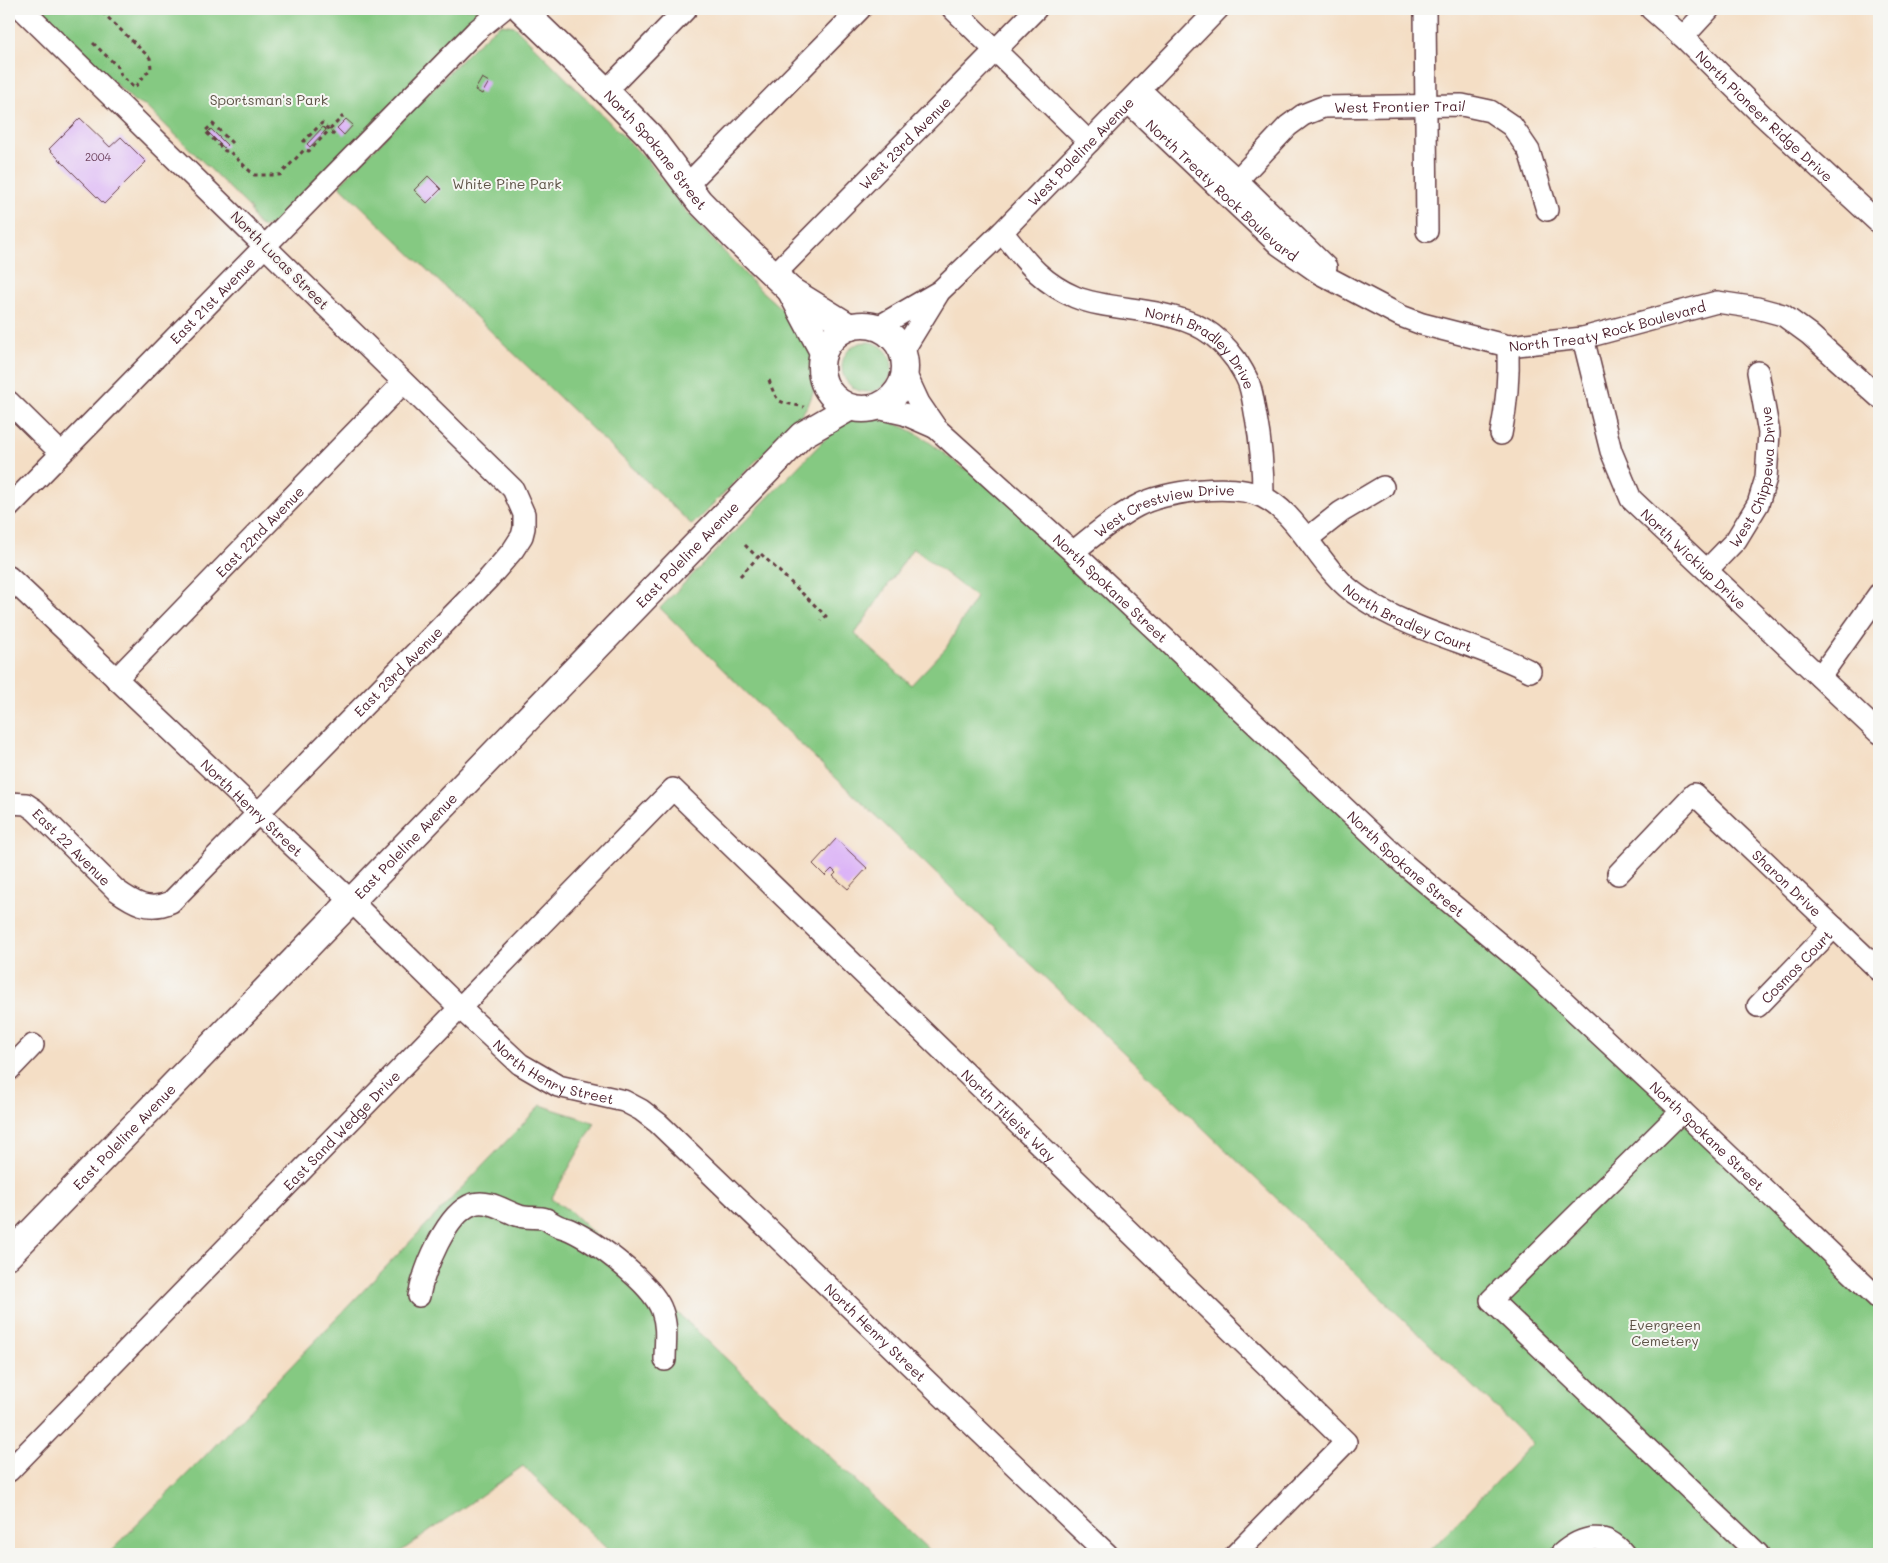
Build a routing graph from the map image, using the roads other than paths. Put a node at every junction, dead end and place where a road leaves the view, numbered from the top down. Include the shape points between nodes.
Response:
1 (22, 9) edge
2 (502, 9) edge
3 (521, 9) edge
4 (686, 9) edge
5 (860, 9) edge
6 (953, 9) edge
7 (1036, 9) edge
8 (1218, 9) edge
9 (1426, 9) edge
10 (1651, 9) edge
11 (1709, 9) edge
12 (1683, 37) junction
13 (995, 50) junction
14 (606, 91) junction
15 (1134, 96) junction
16 (1426, 106) junction
17 (1089, 142) junction
18 (687, 185) junction
19 (1231, 187) junction
20 (1547, 210) dead end
21 (1879, 223) edge
22 (1427, 231) dead end
23 (1002, 232) junction
24 (266, 246) junction
25 (782, 282) junction
26 (940, 291) junction
27 (850, 327) junction
28 (878, 327) junction
29 (1583, 338) junction
30 (1508, 346) junction
31 (904, 363) junction
32 (822, 364) junction
33 (1758, 372) dead end
34 (404, 383) junction
35 (1879, 398) edge
36 (9, 402) edge
37 (849, 408) junction
38 (877, 408) junction
39 (936, 428) junction
40 (1501, 434) dead end
41 (802, 435) junction
42 (61, 453) junction
43 (1383, 487) dead end
44 (1263, 496) junction
45 (9, 507) edge
46 (525, 521) joint
47 (1307, 538) junction
48 (1072, 552) junction
49 (1707, 570) junction
50 (9, 576) edge
51 (1879, 594) edge
52 (1530, 671) dead end
53 (1820, 676) junction
54 (116, 679) junction
55 (1879, 733) edge
56 (673, 789) joint
57 (9, 803) edge
58 (257, 812) junction
59 (1618, 874) dead end
60 (131, 901) joint
61 (352, 901) junction
62 (1834, 927) junction
63 (1879, 970) edge
64 (1758, 1006) dead end
65 (460, 1008) junction
66 (33, 1045) dead end
67 (9, 1070) edge
68 (1682, 1111) junction
69 (9, 1255) edge
70 (419, 1296) dead end
71 (1879, 1299) edge
72 (665, 1360) dead end
73 (9, 1471) edge
74 (1107, 1554) edge
75 (1236, 1554) edge
76 (1561, 1554) edge
77 (1624, 1554) edge
78 (1758, 1554) edge

1 - 24 street, North Lucas Street
2 - 24 street, East 21st Avenue via 476,31
3 - 14 main road, North Spokane Street
4 - 14 street
5 - 18 street
6 - 13 street
7 - 13 street, West 23rd Avenue
8 - 15 street, West Poleline Avenue
9 - 16 street
10 - 12 street, North Pioneer Ridge Drive
11 - 12 street
12 - 21 street, North Pioneer Ridge Drive
13 - 17 street
13 - 25 street, West 23rd Avenue
14 - 18 main road, North Spokane Street via 650,136
15 - 17 street, West Poleline Avenue
15 - 19 street, North Treaty Rock Boulevard
16 - 19 street, West Frontier Trail via 1322,107 1288,126
16 - 20 street, West Frontier Trail via 1462,105 1490,111 1512,126 1529,151
16 - 22 street
17 - 23 street, West Poleline Avenue
18 - 25 main road, North Spokane Street via 732,236
19 - 30 street, North Treaty Rock Boulevard via 1298,259 1319,273 1401,316
23 - 26 street, West Poleline Avenue
23 - 44 street, North Bradley Drive via 1033,270 1056,288 1087,301 1189,321 1226,346 1250,385 1263,473
24 - 34 street, North Lucas Street
24 - 42 street, East 21st Avenue
25 - 27 main road, North Spokane Street
25 - 32 main road, North Spokane Street
26 - 28 street, West Poleline Avenue
26 - 31 street, West Poleline Avenue
27 - 28 main road
27 - 32 main road via 834,336
28 - 31 main road via 897,341
29 - 30 street, North Treaty Rock Boulevard
29 - 35 street, North Treaty Rock Boulevard via 1717,302 1757,308 1783,315 1810,334
29 - 49 street, North Wickiup Drive via 1611,451 1631,499
30 - 40 street via 1509,375
31 - 38 main road via 902,386 887,403
31 - 39 street, North Spokane Street via 919,403
32 - 37 main road via 827,390 836,401
32 - 41 main road, East Poleline Avenue via 818,399
33 - 49 street, West Chippewa Drive via 1769,433 1766,478 1758,504 1736,540
34 - 46 street, North Lucas Street via 513,489
34 - 54 street, East 22nd Avenue
36 - 42 street
37 - 38 main road
37 - 41 main road, East Poleline Avenue
38 - 39 street, North Spokane Street via 904,414
39 - 48 street, North Spokane Street
41 - 61 main road, East Poleline Avenue
42 - 45 street, East 21st Avenue
43 - 47 street via 1341,512
44 - 47 street via 1286,514
44 - 48 street, West Crestview Drive via 1239,490 1206,490 1160,497 1136,506
46 - 58 street, East 23rd Avenue via 522,536 489,578
47 - 52 street, North Bradley Court via 1337,579 1361,598 1409,625
48 - 68 street, North Spokane Street via 1405,865 1527,967
49 - 53 street, North Wickiup Drive
50 - 54 street, North Henry Street
51 - 53 street
53 - 55 street, North Wickiup Drive
54 - 58 street, North Henry Street
56 - 65 street, East Sand Wedge Drive
56 - 75 street, North Titleist Way via 1346,1442
57 - 60 street, East 22 Avenue via 26,804 35,810
58 - 60 street, East 23rd Avenue via 171,902 150,908
58 - 61 street, North Henry Street
59 - 62 street, Sharon Drive via 1694,794
61 - 65 street, North Henry Street
61 - 69 main road, East Poleline Avenue
62 - 63 street, Sharon Drive
62 - 64 street, Cosmos Court
65 - 73 street, East Sand Wedge Drive
65 - 74 street, North Henry Street via 535,1074 558,1086 624,1101 658,1123
66 - 67 street
68 - 71 street, North Spokane Street
68 - 78 street via 1491,1300
70 - 72 street via 425,1270 442,1237 466,1208 482,1203 519,1216 545,1218 601,1248 658,1300 665,1325
76 - 77 street via 1581,1541 1594,1538 1612,1542

